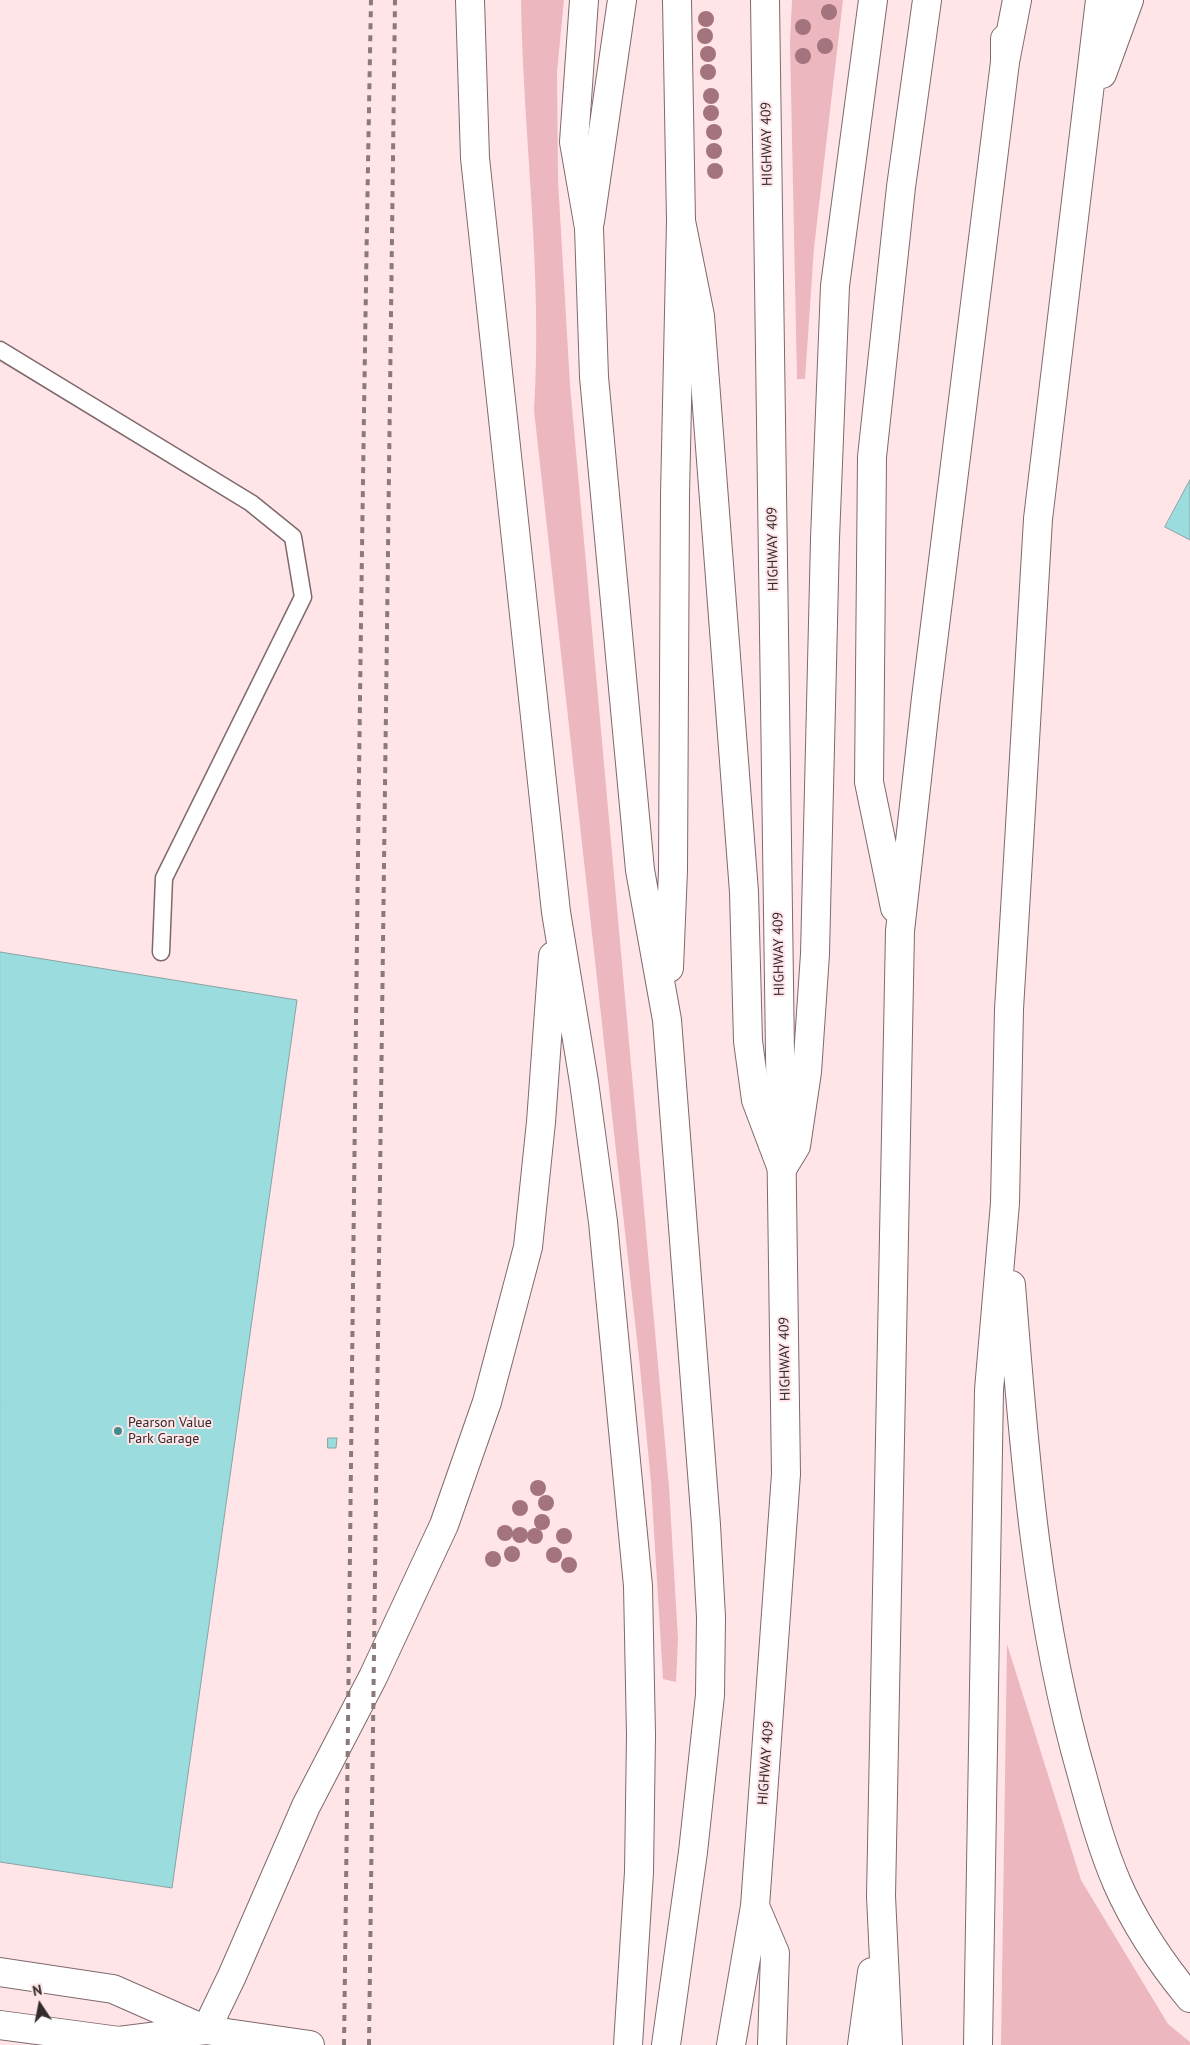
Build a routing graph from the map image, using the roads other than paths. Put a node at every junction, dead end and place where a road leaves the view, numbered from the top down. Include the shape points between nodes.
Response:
1 (470, 0) edge
2 (584, 0) edge
3 (622, 0) edge
4 (678, 0) edge
5 (765, 0) edge
6 (873, 0) edge
7 (927, 0) edge
8 (1005, 0) edge
9 (1017, 0) edge
10 (1100, 0) edge
11 (1129, 0) edge
12 (1005, 62) junction
13 (1088, 111) junction
14 (681, 222) junction
15 (590, 228) junction
16 (0, 350) edge
17 (556, 912) junction
18 (900, 931) junction
19 (161, 952) dead end
20 (667, 1020) junction
21 (782, 1169) junction
22 (1005, 1203) junction
23 (881, 1896) junction
24 (755, 1906) junction
25 (0, 1972) edge
26 (1190, 1998) edge
27 (0, 2025) edge
28 (50, 2038) edge
29 (198, 2040) edge
30 (310, 2045) edge
31 (628, 2045) edge
32 (666, 2045) edge
33 (731, 2045) edge
34 (772, 2045) edge
35 (862, 2045) edge
36 (888, 2045) edge
37 (978, 2045) edge

1 - 17 main road via 475,158
2 - 15 main road via 574,142
3 - 15 main road
4 - 14 main road
5 - 21 main road, HIGHWAY 409
6 - 21 main road via 835,286 825,539 816,954 807,1072 796,1146
7 - 18 main road via 900,188 872,457 869,782
8 - 12 main road
9 - 12 main road
10 - 13 main road
11 - 13 main road
12 - 18 main road
13 - 22 main road via 1038,519 1009,1009
14 - 20 main road via 675,495 674,870
14 - 21 main road via 700,316 744,892 748,1041 756,1100
15 - 20 main road via 594,377 639,860
16 - 19 lane via 251,503 293,537 303,597 164,878
17 - 29 main road via 541,1122 528,1247 487,1402 444,1526 373,1677 306,1806 232,1976
17 - 31 main road via 603,1222 638,1586 640,1872
18 - 23 main road
20 - 32 main road via 711,1617 710,1695 693,1852
21 - 24 main road, HIGHWAY 409 via 786,1474
22 - 26 main road via 1030,1502 1049,1633 1068,1726 1100,1838 1117,1884 1168,1972
22 - 37 main road via 989,1390
23 - 35 main road
23 - 36 main road
24 - 33 main road, HIGHWAY 409
24 - 34 main road via 775,1953
25 - 29 main road via 113,1989
27 - 28 main road
28 - 29 main road
29 - 30 main road

